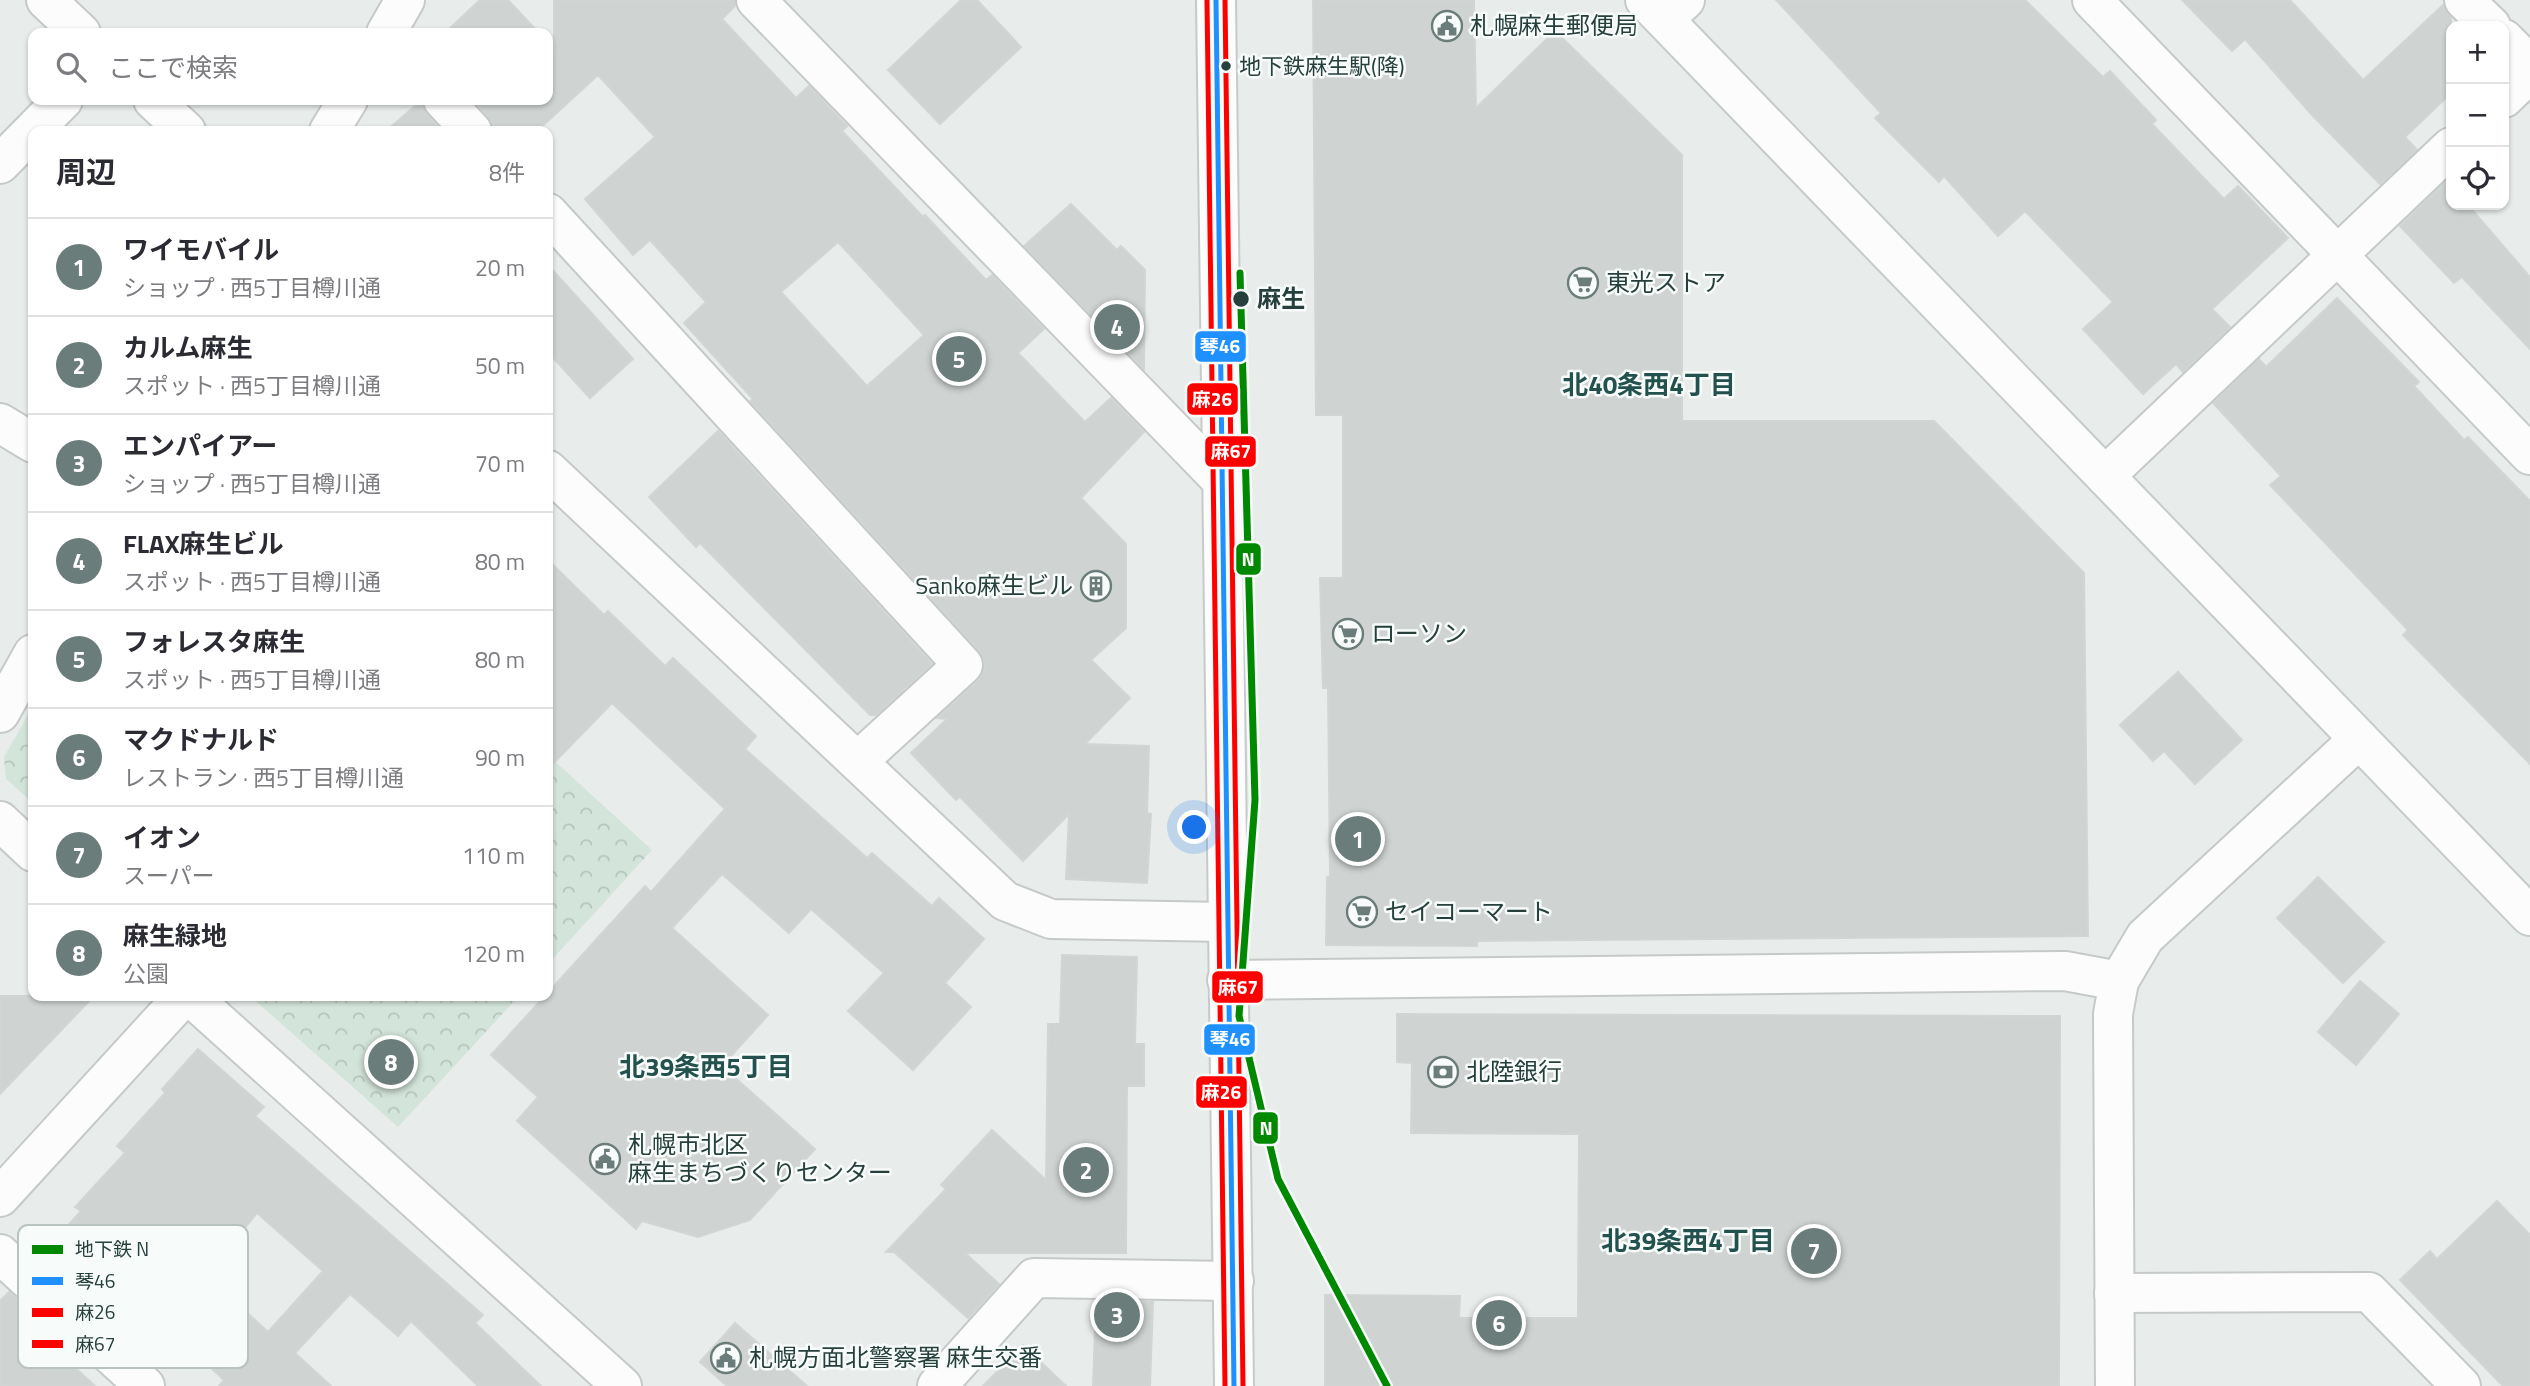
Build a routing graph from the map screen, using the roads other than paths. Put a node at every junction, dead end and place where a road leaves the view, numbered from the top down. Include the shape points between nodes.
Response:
1 (46, 0) edge
2 (756, 0) edge
3 (1216, 0) edge
4 (2092, 0) edge
5 (2464, 0) edge
6 (1664, 6) edge
7 (2486, 21) edge
8 (76, 28) edge
9 (2509, 44) edge
10 (2530, 65) edge
11 (2530, 73) edge
12 (2509, 93) edge
13 (58, 105) edge
14 (158, 105) edge
15 (345, 105) edge
16 (448, 105) edge
17 (37, 126) edge
18 (181, 126) edge
19 (333, 126) edge
20 (467, 126) edge
21 (28, 136) edge
22 (2446, 152) edge
23 (0, 164) edge
24 (553, 218) edge
25 (2337, 254) junction
26 (0, 423) edge
27 (28, 440) edge
28 (2530, 455) edge
29 (553, 475) edge
30 (2105, 476) junction
31 (1222, 481) junction
32 (28, 663) edge
33 (0, 713) edge
34 (2359, 739) junction
35 (858, 761) junction
36 (0, 821) edge
37 (28, 847) edge
38 (2530, 916) edge
39 (1226, 922) junction
40 (1227, 980) junction
41 (2119, 981) junction
42 (179, 1001) edge
43 (196, 1001) edge
44 (0, 1197) edge
45 (0, 1254) edge
46 (18, 1270) edge
47 (1234, 1281) junction
48 (2115, 1293) junction
49 (125, 1368) edge
50 (145, 1386) edge
51 (622, 1386) edge
52 (937, 1386) edge
53 (1234, 1386) edge
54 (2115, 1386) edge
55 (2461, 1386) edge

1 - 8 street
2 - 31 street
3 - 31 street
4 - 25 street
5 - 7 street
6 - 30 street
9 - 10 street
11 - 12 street
13 - 17 street
14 - 18 street
15 - 19 street
16 - 20 street
21 - 23 street
22 - 25 street
24 - 35 street via 963,665
25 - 28 street
25 - 30 street
26 - 27 street
29 - 35 street
30 - 34 street
31 - 39 street
32 - 33 street
34 - 38 street
34 - 41 street via 2145,937
35 - 39 street via 1006,901 1051,919
36 - 37 street
39 - 40 street
40 - 41 street via 2065,971
40 - 47 street
41 - 48 street via 2113,1014
42 - 44 street
43 - 51 street
45 - 46 street
47 - 52 street via 1034,1278
47 - 53 street
48 - 54 street
48 - 55 street via 2369,1292
49 - 50 street

